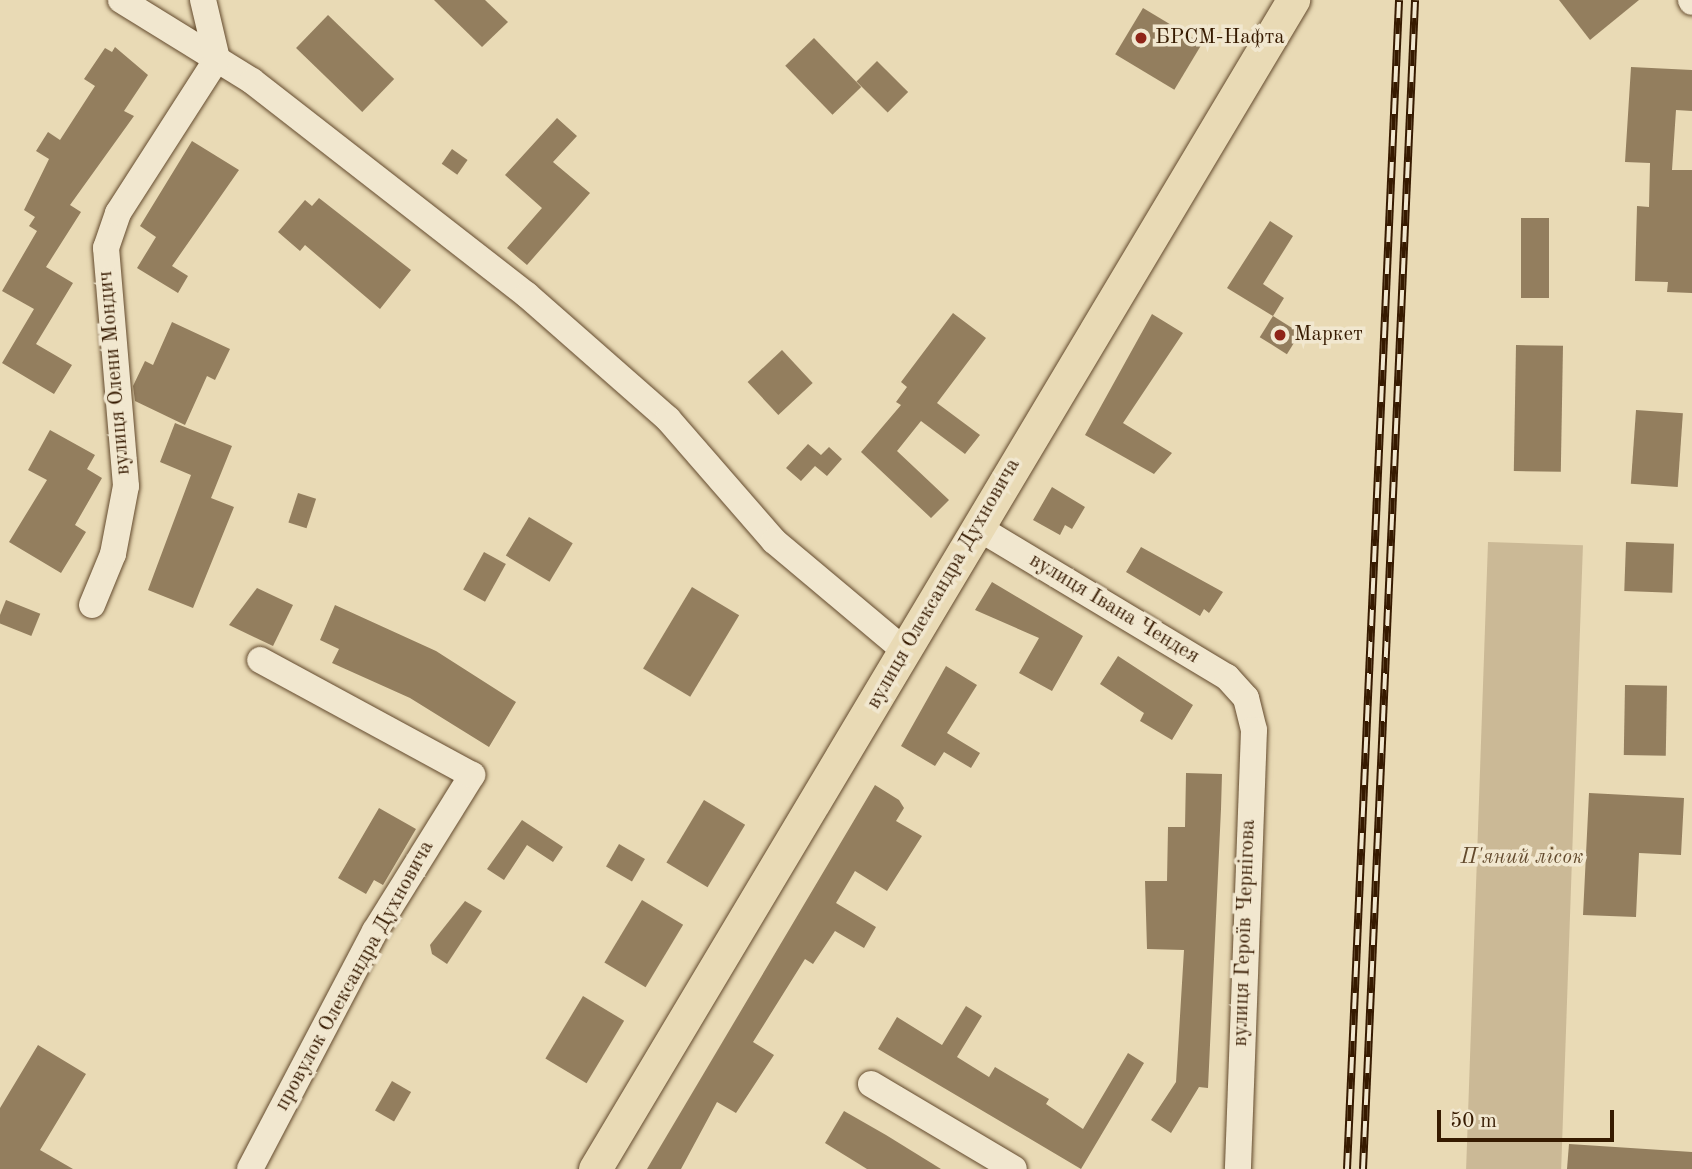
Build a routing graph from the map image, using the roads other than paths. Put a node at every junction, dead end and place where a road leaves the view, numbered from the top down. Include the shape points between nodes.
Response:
1 (121, 0) edge
2 (203, 0) edge
3 (1293, 0) edge
4 (217, 59) junction
5 (977, 527) junction
6 (92, 606) dead end
7 (905, 651) junction
8 (260, 660) dead end
9 (1246, 698) joint
10 (870, 1084) dead end
11 (250, 1169) edge
12 (595, 1169) edge
13 (1014, 1169) edge
14 (1238, 1169) edge

1 - 4 street
2 - 4 street
3 - 5 main road, вулиця Олександра Духновича
4 - 6 street, вулиця Олени Мондич via 118,213 106,248 126,486 116,543
4 - 7 street via 600,357 668,419 774,541
5 - 7 main road, вулиця Олександра Духновича
5 - 9 street, вулиця Івана Чендея via 1227,677
7 - 12 main road, вулиця Олександра Духновича
8 - 11 street, провулок Олександра Духновича via 472,775 375,931
9 - 14 street, вулиця Героїв Чернігова via 1254,730
10 - 13 street

